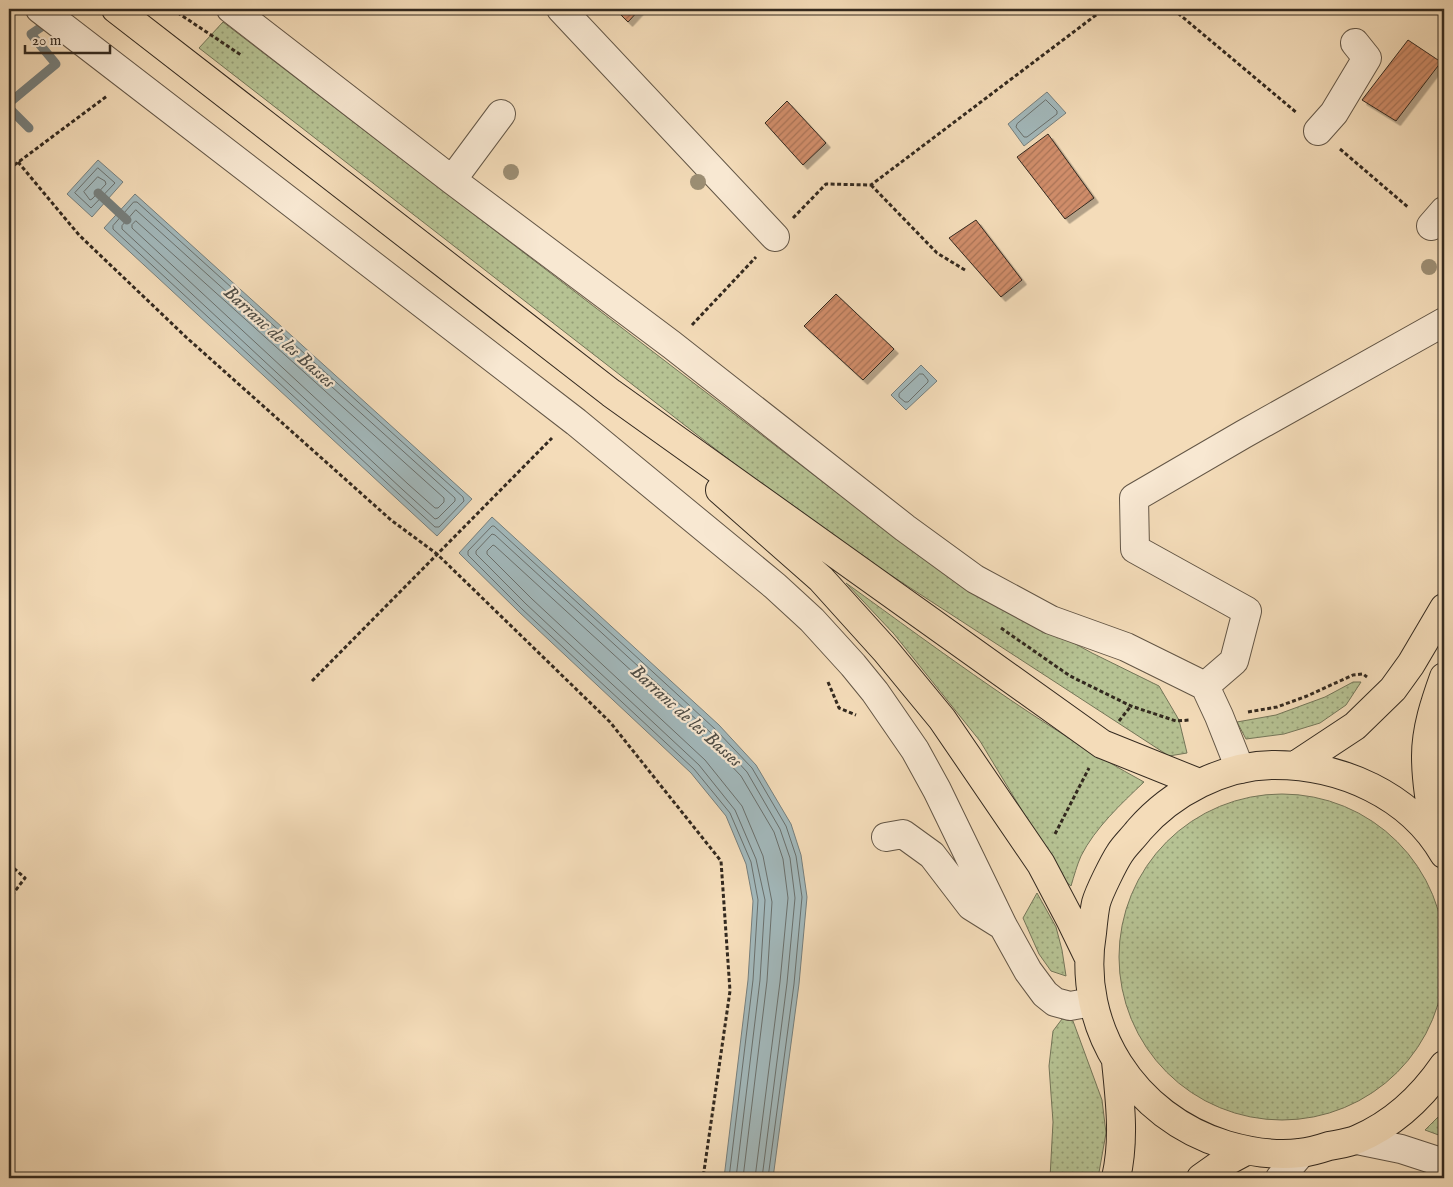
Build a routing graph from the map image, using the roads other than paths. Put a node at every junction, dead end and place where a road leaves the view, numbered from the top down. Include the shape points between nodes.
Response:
1 (40, 9) edge
2 (116, 9) edge
3 (231, 9) edge
4 (561, 9) edge
5 (1355, 43) dead end
6 (501, 114) dead end
7 (1318, 131) dead end
8 (452, 180) junction
9 (775, 237) road end
10 (1444, 322) edge
11 (611, 393) junction
12 (1444, 608) edge
13 (1444, 677) edge
14 (1205, 686) junction
15 (1296, 765) junction
16 (1240, 769) junction
17 (1199, 784) junction
18 (886, 837) dead end
19 (1441, 848) edge
20 (1003, 926) junction
21 (1088, 956) junction
22 (1092, 1002) junction
23 (1116, 1060) junction
24 (1444, 1065) edge
25 (1357, 1140) junction
26 (1246, 1151) junction
27 (1301, 1154) junction
28 (1444, 1163) edge
29 (1116, 1178) edge
30 (1201, 1178) edge
31 (1280, 1178) edge

1 - 20 street via 576,422 812,620 875,692 919,758 938,790
2 - 11 main road
3 - 8 street
4 - 9 street
5 - 7 street via 1367,58 1334,113
6 - 8 street
8 - 14 street via 975,579 1051,620 1126,648
10 - 14 street via 1134,498 1135,548 1247,611 1234,661
11 - 17 main road via 1102,744
11 - 21 main road via 821,579 886,651 942,719 1041,864
12 - 15 main road via 1393,689 1355,726
13 - 19 main road via 1433,709 1426,756 1429,796
14 - 16 street
15 - 16 main road
15 - 19 main road via 1323,769 1374,788 1419,821
16 - 17 main road
17 - 21 main road via 1154,813 1119,854 1096,902
18 - 20 street via 903,834 932,856 971,906
20 - 22 street via 1028,971 1054,1002 1070,1006
21 - 22 main road
22 - 23 main road
23 - 26 main road via 1140,1093 1171,1120 1207,1139
23 - 29 main road via 1122,1114 1121,1158
24 - 25 main road via 1412,1104
25 - 27 main road
25 - 28 street via 1401,1149
26 - 27 main road
26 - 30 main road
27 - 31 street

